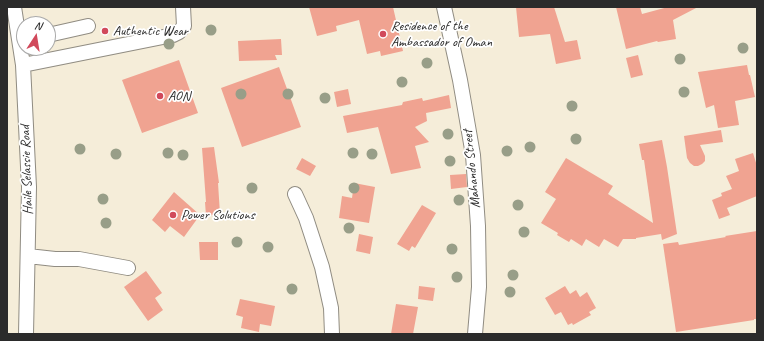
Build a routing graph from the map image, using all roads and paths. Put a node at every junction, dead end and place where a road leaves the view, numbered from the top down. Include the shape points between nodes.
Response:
1 (183, 7) edge
2 (444, 7) edge
3 (88, 26) dead end
4 (56, 33) edge
5 (22, 56) edge
6 (23, 65) junction
7 (295, 194) dead end
8 (28, 256) junction
9 (128, 268) dead end
10 (26, 334) edge
11 (332, 334) edge
12 (475, 334) edge

1 - 6 street via 184,26 173,35
2 - 12 street, Mahando Street via 473,155 479,287
3 - 4 street
5 - 6 street, Haile Selassie Road
6 - 8 street, Haile Selassie Road via 29,187
7 - 11 street via 322,267
8 - 9 street via 79,259
8 - 10 street, Haile Selassie Road

